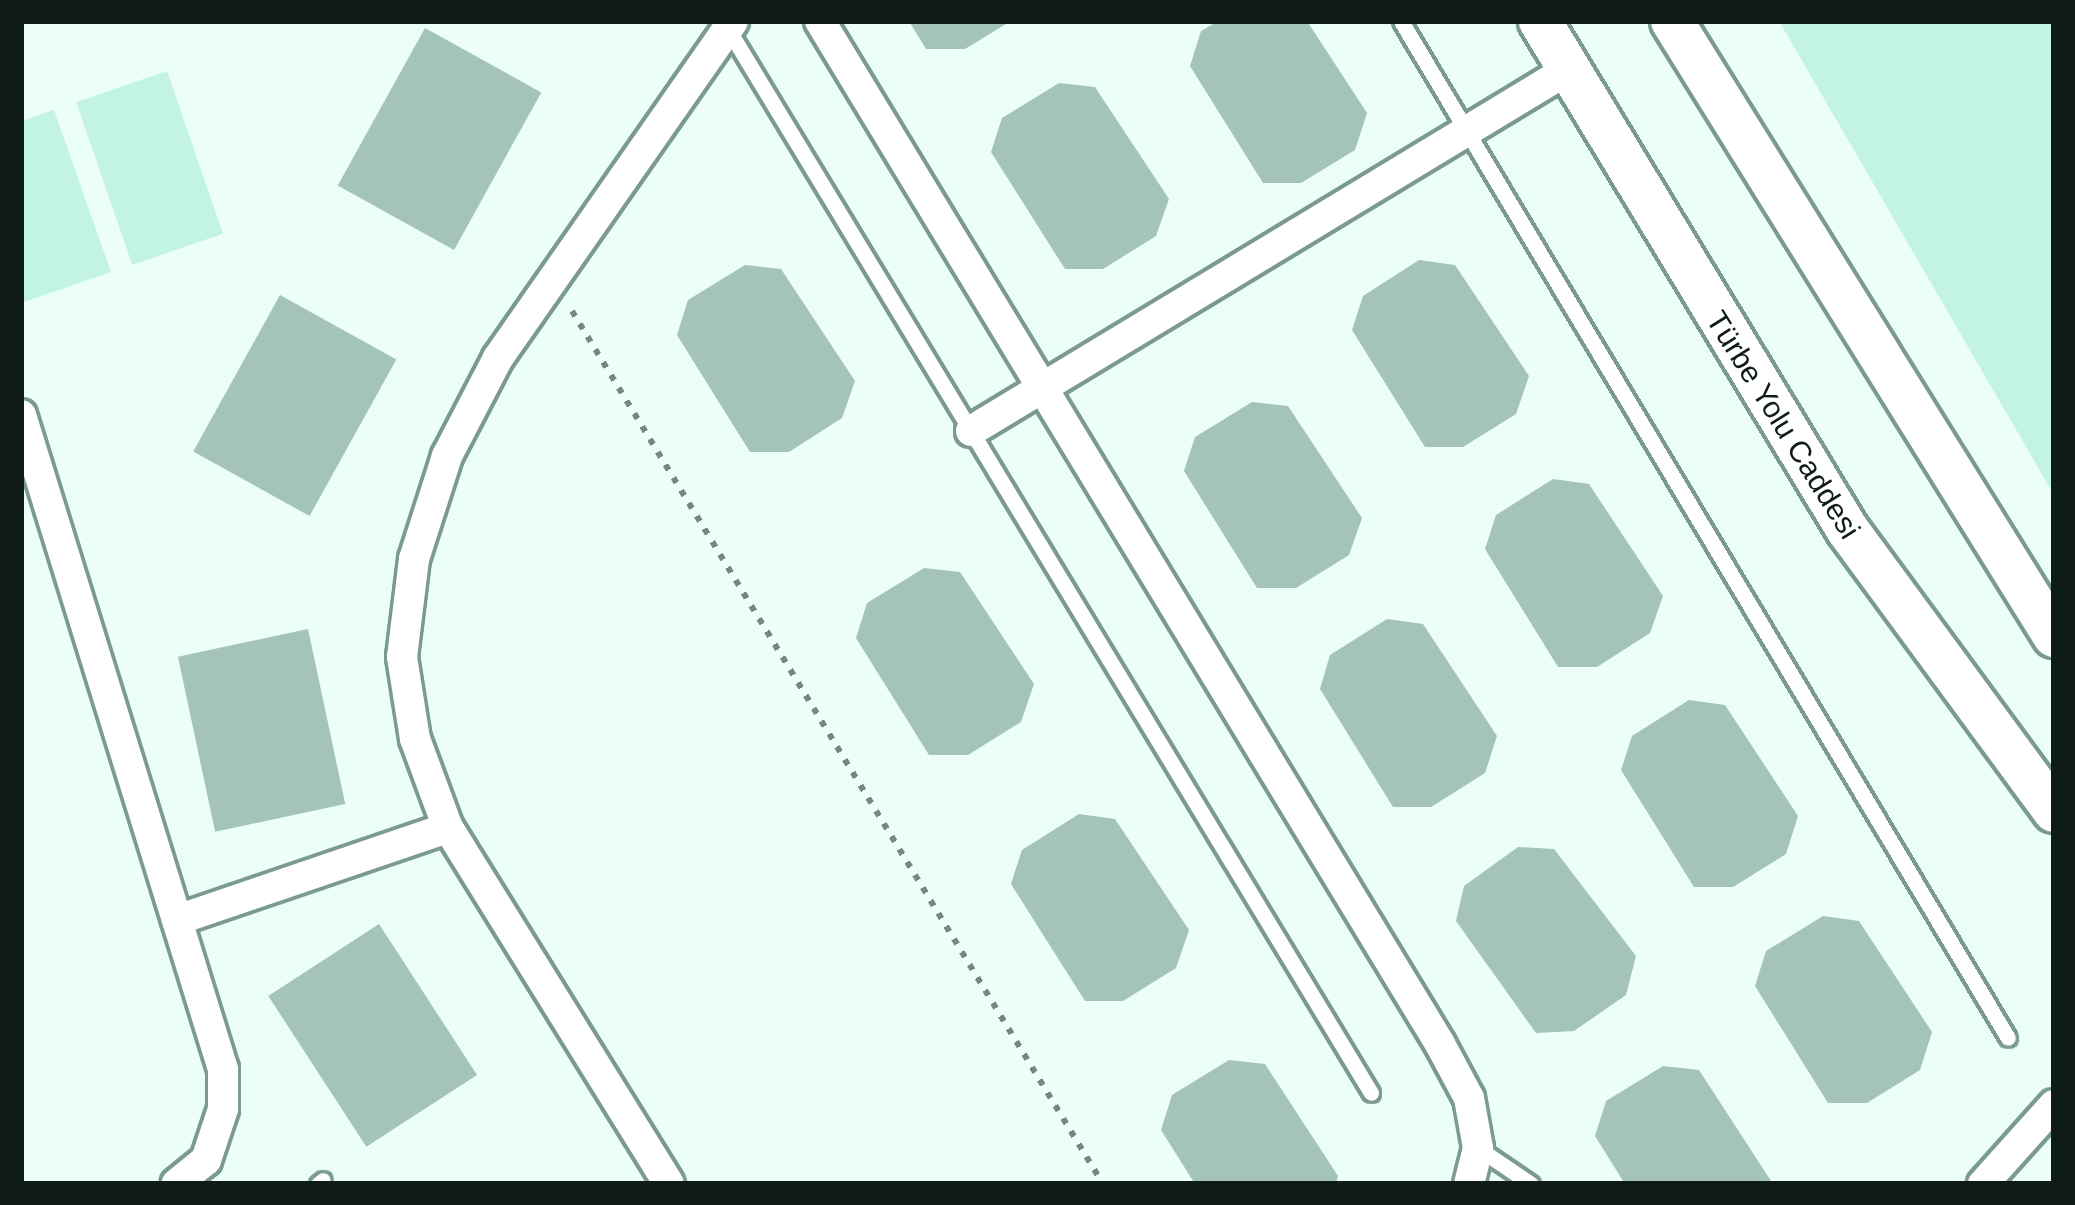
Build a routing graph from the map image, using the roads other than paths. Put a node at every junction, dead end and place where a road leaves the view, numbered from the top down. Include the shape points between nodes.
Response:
1 (820, 21) edge
2 (1401, 21) edge
3 (1540, 21) edge
4 (1672, 21) edge
5 (730, 25) edge
6 (1566, 71) junction
7 (1467, 131) junction
8 (1042, 388) junction
9 (21, 415) edge
10 (970, 431) junction
11 (2054, 636) edge
12 (2054, 811) edge
13 (448, 828) junction
14 (178, 920) junction
15 (2008, 1038) dead end
16 (1371, 1093) dead end
17 (2054, 1106) edge
18 (1478, 1148) junction
19 (176, 1184) edge
20 (669, 1184) edge
21 (1469, 1184) edge
22 (1531, 1184) edge
23 (1983, 1184) edge

1 - 8 street
2 - 7 lane
3 - 6 street, Türbe Yolu Caddesi
4 - 11 street
5 - 10 lane
5 - 13 street via 551,277 447,456 414,559 402,657 415,739
6 - 7 street
6 - 12 street, Türbe Yolu Caddesi via 1847,529
7 - 8 street
7 - 15 lane
8 - 10 street
8 - 18 street via 1440,1045 1469,1098
9 - 14 street
10 - 16 lane
13 - 14 street
13 - 20 street
14 - 19 street via 224,1069 224,1109 206,1160
17 - 23 street
18 - 21 street
18 - 22 lane

